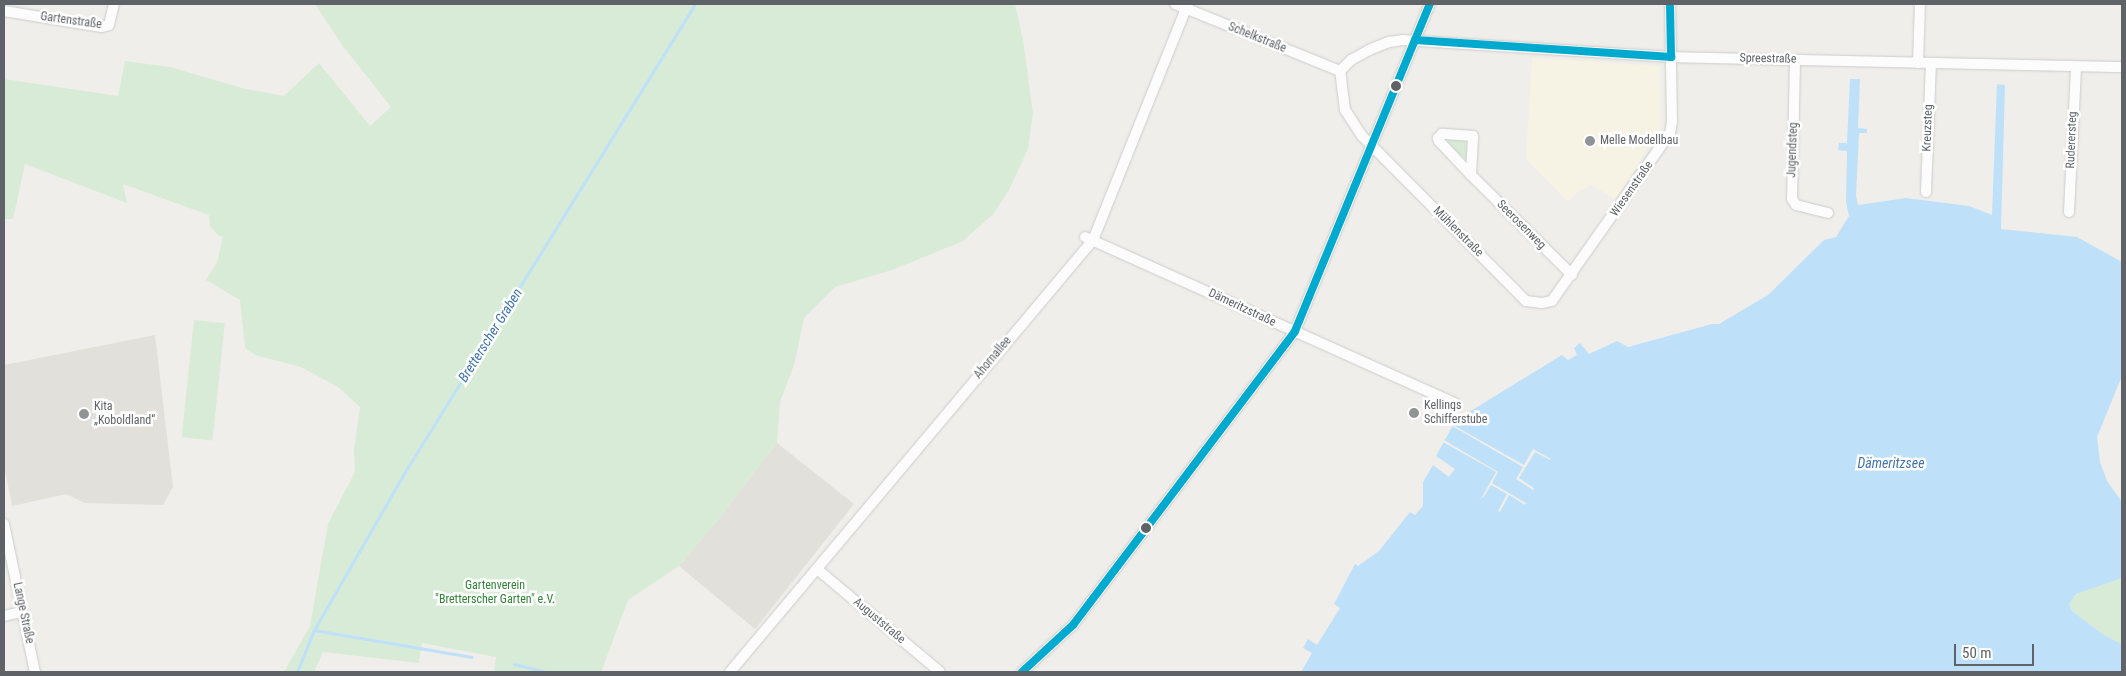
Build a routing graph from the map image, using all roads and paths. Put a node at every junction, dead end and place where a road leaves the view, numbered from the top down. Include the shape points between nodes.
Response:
1 (114, 4) edge
2 (1175, 4) edge
3 (1430, 4) edge
4 (1670, 4) edge
5 (1920, 4) edge
6 (1187, 6) edge
7 (4, 11) edge
8 (1415, 40) junction
9 (1671, 57) junction
10 (1795, 60) junction
11 (1918, 63) junction
12 (1931, 63) junction
13 (2076, 67) junction
14 (2122, 67) edge
15 (1340, 72) junction
16 (1371, 145) junction
17 (1471, 175) dead end
18 (1926, 192) dead end
19 (2069, 212) dead end
20 (1828, 213) dead end
21 (1089, 238) junction
22 (1572, 275) junction
23 (1552, 301) joint
24 (1295, 331) junction
25 (1454, 403) dead end
26 (4, 524) edge
27 (817, 569) junction
28 (22, 612) junction
29 (4, 616) edge
30 (35, 672) edge
31 (730, 672) edge
32 (940, 672) edge
33 (1022, 672) edge

1 - 7 street, Gartenstraße via 109,26 102,27
2 - 6 street, Schelkstraße
3 - 8 street
4 - 9 street, Wiesenstraße
5 - 11 street
6 - 15 street, Schelkstraße
6 - 21 street, Ahornallee
8 - 9 street, Spreestraße
8 - 15 street via 1389,42 1369,50 1351,60
8 - 16 street
9 - 10 street, Spreestraße
9 - 22 street, Wiesenstraße via 1670,133
10 - 11 street, Spreestraße
10 - 20 street, Jugendsteg via 1792,199 1796,205
11 - 12 street, Spreestraße
12 - 13 street, Spreestraße
12 - 18 street, Kreuzsteg
13 - 14 street, Spreestraße
13 - 19 street, Ruderersteg
15 - 16 street via 1345,110
16 - 23 street, Mühlenstraße via 1526,301 1542,304
16 - 24 street
17 - 22 street, Seerosenweg
21 - 24 street, Dämeritzstraße
21 - 27 street, Ahornallee
22 - 23 street, Wiesenstraße
24 - 25 street, Dämeritzstraße
24 - 33 street via 1073,625
26 - 28 street, Lange Straße
27 - 31 street, Ahornallee
27 - 32 street, Auguststraße
28 - 29 street
28 - 30 street, Lange Straße

